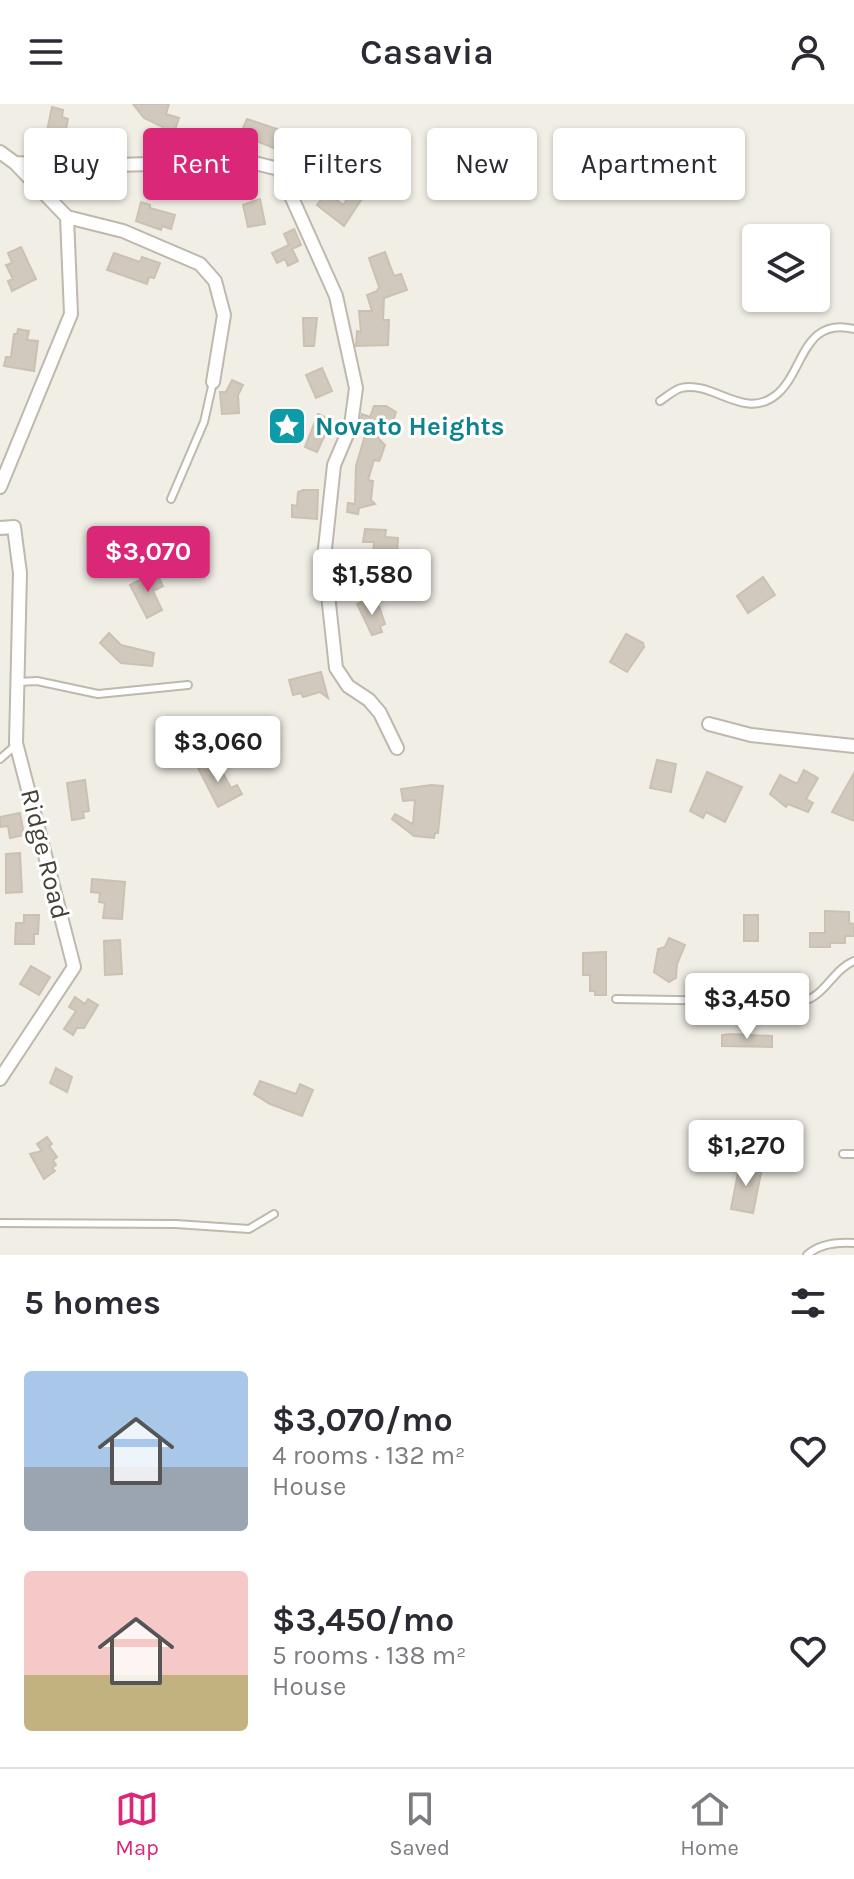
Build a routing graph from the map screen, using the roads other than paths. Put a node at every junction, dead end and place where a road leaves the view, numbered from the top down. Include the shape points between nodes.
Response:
1 (0, 152) edge
2 (15, 163) junction
3 (67, 217) junction
4 (854, 329) edge
5 (213, 382) joint
6 (660, 401) dead end
7 (0, 487) edge
8 (171, 499) dead end
9 (0, 528) edge
10 (18, 682) junction
11 (188, 685) dead end
12 (709, 724) dead end
13 (17, 744) junction
14 (854, 746) edge
15 (397, 748) dead end
16 (0, 759) edge
17 (854, 961) edge
18 (616, 999) dead end
19 (0, 1079) edge
20 (843, 1154) dead end
21 (854, 1154) edge
22 (274, 1214) dead end
23 (0, 1223) edge
24 (854, 1243) edge
25 (807, 1255) edge

1 - 2 street
2 - 3 street
2 - 15 street via 108,165 226,156 279,169 336,296 356,388 351,425 334,465 324,558 336,668 348,686 380,713
3 - 5 street via 123,231 200,264 215,281 224,315
3 - 7 street via 71,314
4 - 6 lane via 835,328 811,339 777,395 761,402 742,403 700,388 680,388
5 - 8 lane via 204,422
9 - 10 street, Ridge Road via 14,527 20,573
10 - 11 lane via 98,694
10 - 13 street, Ridge Road
12 - 14 street via 751,735
13 - 16 lane
13 - 19 street, Ridge Road via 74,967
17 - 18 lane via 814,999 801,1002
20 - 21 lane
22 - 23 lane via 249,1229
24 - 25 lane via 838,1242

